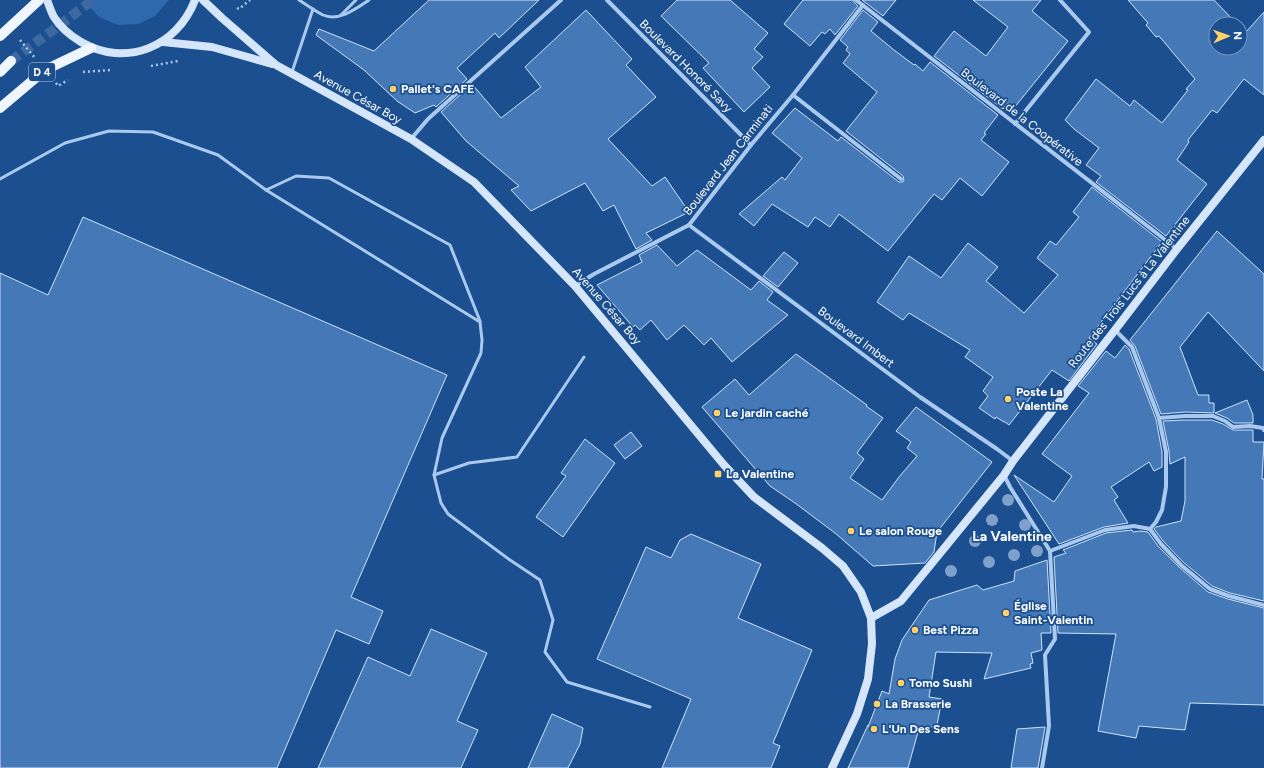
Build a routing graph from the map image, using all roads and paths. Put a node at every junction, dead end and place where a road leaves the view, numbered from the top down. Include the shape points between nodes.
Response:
1 (39, 0) edge
2 (47, 0) edge
3 (196, 0) edge
4 (203, 0) edge
5 (250, 0) edge
6 (299, 0) edge
7 (356, 0) edge
8 (370, 0) edge
9 (561, 0) edge
10 (607, 0) edge
11 (856, 0) edge
12 (1060, 0) edge
13 (232, 5) dead end
14 (862, 5) junction
15 (313, 9) junction
16 (340, 16) junction
17 (0, 36) edge
18 (163, 42) junction
19 (91, 48) junction
20 (276, 65) junction
21 (0, 68) edge
22 (0, 72) edge
23 (291, 74) junction
24 (793, 95) junction
25 (0, 108) edge
26 (1015, 124) junction
27 (411, 139) junction
28 (1264, 140) edge
29 (751, 145) junction
30 (0, 179) edge
31 (901, 179) dead end
32 (266, 190) junction
33 (689, 226) junction
34 (1177, 249) junction
35 (575, 286) junction
36 (480, 322) junction
37 (1115, 330) junction
38 (584, 357) dead end
39 (1159, 418) junction
40 (1264, 430) edge
41 (1013, 461) junction
42 (434, 475) junction
43 (1004, 475) junction
44 (1150, 529) junction
45 (1050, 551) junction
46 (1264, 605) edge
47 (871, 618) junction
48 (650, 707) dead end
49 (832, 768) edge
50 (1042, 768) edge

1 - 17 main road
2 - 19 street via 54,17 70,36
3 - 18 street via 178,29
4 - 20 street, Avenue César Boy
5 - 13 path via 238,9
6 - 15 lane
7 - 16 lane
8 - 16 lane
9 - 27 street via 428,119
10 - 29 street, Boulevard Honoré Savy
11 - 14 street, Boulevard de la Coopérative
12 - 26 street via 1089,32
14 - 24 street, Boulevard Jean Carminati
14 - 26 street, Boulevard de la Coopérative
15 - 16 lane via 325,16
15 - 23 lane
18 - 19 street via 141,52 116,54
18 - 20 street, Avenue César Boy via 212,47
19 - 25 main road, D 4 via 45,70
20 - 23 street, Avenue César Boy
21 - 22 main road via 11,61
23 - 27 street, Avenue César Boy
24 - 29 street, Boulevard Jean Carminati
24 - 31 street
26 - 34 street, Boulevard de la Coopérative
27 - 35 street, Avenue César Boy via 474,182
28 - 34 street, Route des Trois Lucs à La Valentine
29 - 33 street, Boulevard Jean Carminati
30 - 32 lane via 65,143 109,130 153,132 218,155
32 - 36 lane
32 - 36 lane via 296,176 329,178 450,245
33 - 35 street, Boulevard Jean Carminati
33 - 41 street, Boulevard Imbert via 920,397
34 - 37 street, Route des Trois Lucs à La Valentine
35 - 47 street, Avenue César Boy via 724,466 754,497 843,566 861,592
36 - 42 lane via 481,354 442,438
37 - 39 street via 1132,347
37 - 41 street, Route des Trois Lucs à La Valentine
38 - 42 lane via 516,457 469,463
39 - 40 street via 1213,416 1233,427 1250,426
39 - 44 street via 1166,452 1166,487 1162,510
41 - 43 street, Route des Trois Lucs à La Valentine
42 - 48 lane via 441,503 448,514 540,580 553,620 545,652 567,682
43 - 45 street
43 - 47 street, Route des Trois Lucs à La Valentine via 901,601
44 - 45 street via 1134,526 1105,530
44 - 46 street via 1176,560 1210,589
45 - 50 street via 1055,639 1045,655 1049,726
47 - 49 street, Avenue César Boy via 872,644 868,680

